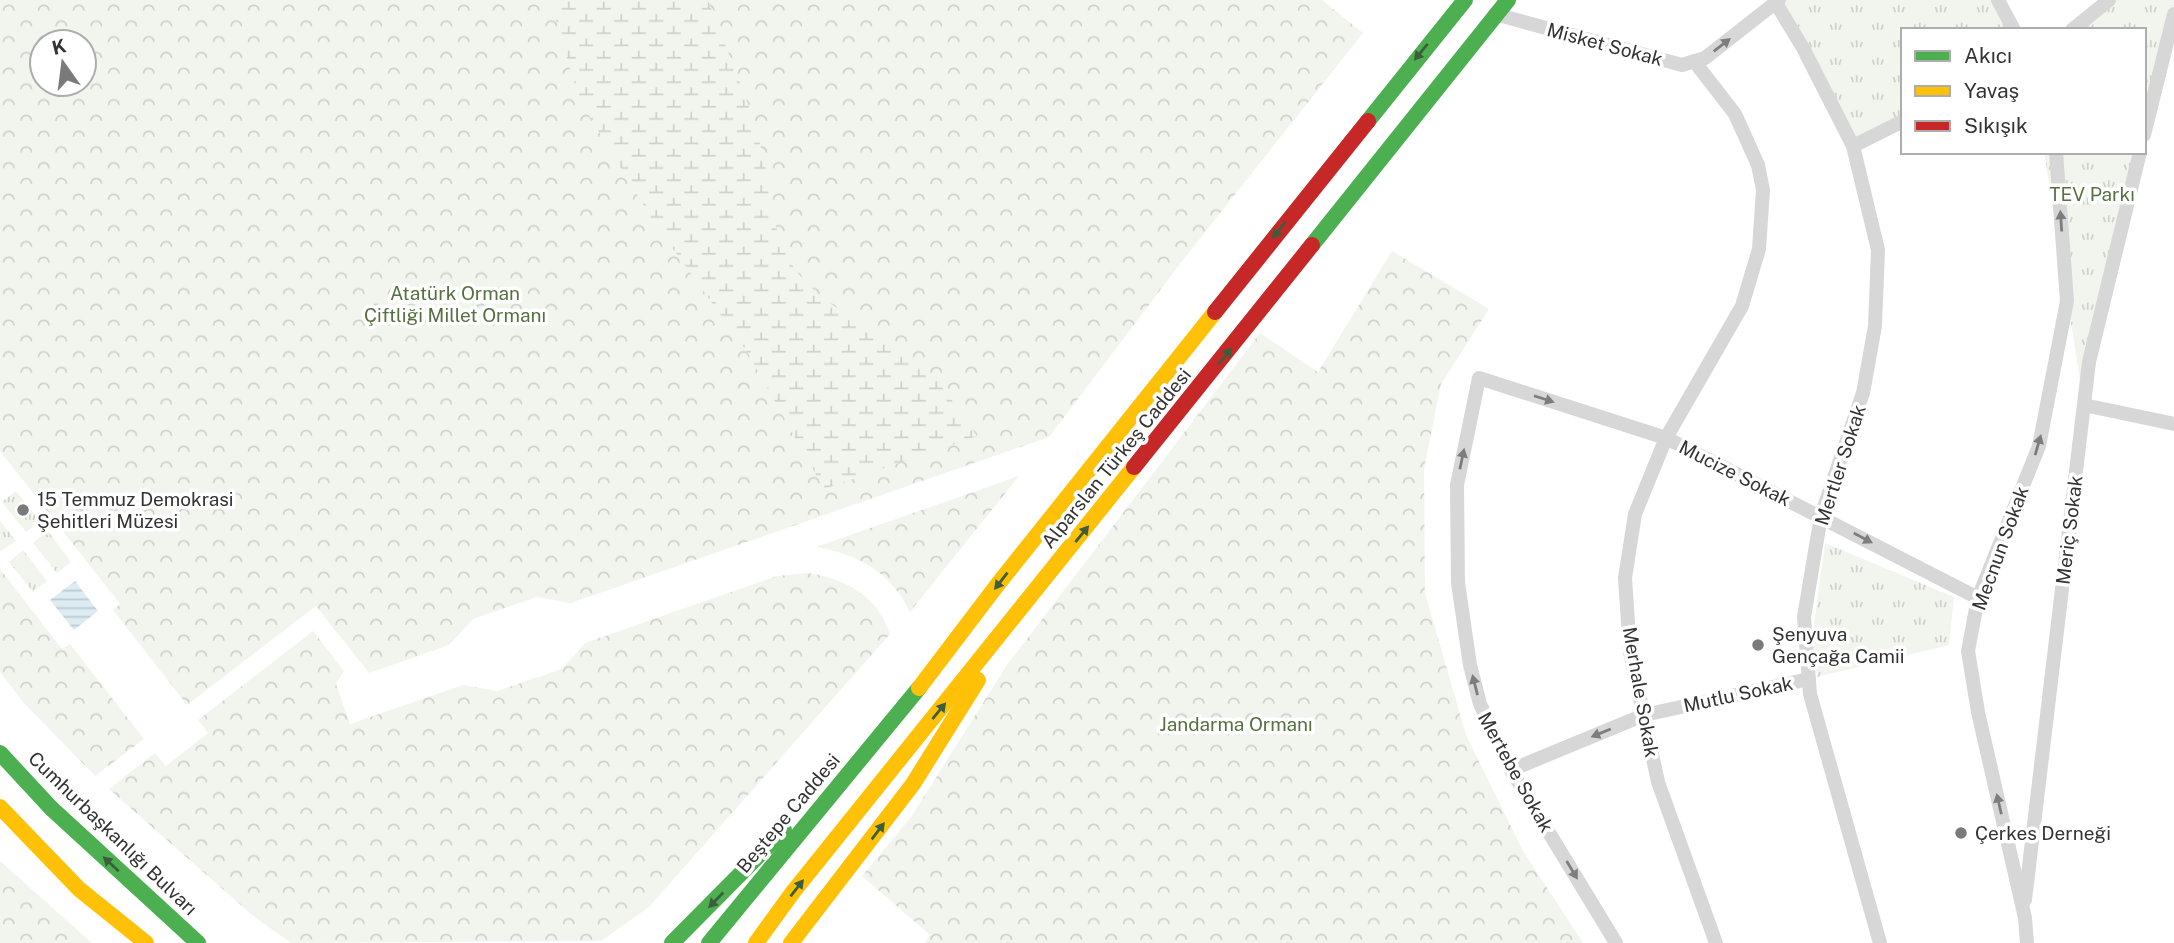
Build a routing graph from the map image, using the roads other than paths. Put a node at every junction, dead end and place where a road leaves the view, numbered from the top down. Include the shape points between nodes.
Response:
1 (1465, 0) edge
2 (1508, 0) edge
3 (1998, 0) edge
4 (2109, 0) edge
5 (1776, 1) edge
6 (1495, 14) junction
7 (2174, 14) edge
8 (2013, 28) edge
9 (2075, 28) edge
10 (1694, 61) junction
11 (1901, 122) edge
12 (2146, 127) edge
13 (1853, 146) junction
14 (2056, 154) edge
15 (2140, 154) edge
16 (1479, 378) joint
17 (2084, 405) junction
18 (2174, 424) edge
19 (1666, 438) junction
20 (1821, 516) junction
21 (1978, 598) junction
22 (1019, 612) junction
23 (1809, 679) junction
24 (901, 712) junction
25 (1644, 715) junction
26 (0, 753) edge
27 (1511, 770) junction
28 (0, 807) edge
29 (79, 889) junction
30 (161, 910) junction
31 (2024, 914) junction
32 (126, 943) edge
33 (146, 943) edge
34 (198, 943) edge
35 (211, 943) edge
36 (671, 943) edge
37 (709, 943) edge
38 (756, 943) edge
39 (791, 943) edge
40 (1616, 943) edge
41 (1716, 943) edge
42 (1880, 943) edge
43 (2027, 943) edge

1 -> 24 main road, Alparslan Türkeş Caddesi
2 - 6 main road, Alparslan Türkeş Caddesi
3 - 8 street
4 - 9 street
10 -> 5 street via 1705,58
5 - 13 street, Mertler Sokak
6 - 10 street, Misket Sokak via 1682,65
22 -> 6 main road, Alparslan Türkeş Caddesi
7 - 12 street
10 - 19 street, Merhale Sokak via 1735,114 1758,165 1763,190 1759,250 1742,306
11 - 13 street
13 - 20 street, Mertler Sokak via 1878,250 1875,326 1863,393
21 -> 14 street, Mecnun Sokak via 2039,446 2067,301
15 - 17 street, Meriç Sokak via 2089,362
16 -> 19 street, Mucize Sokak
27 -> 16 street, Mertebe Sokak via 1480,704 1458,583 1457,485
17 - 18 street
17 - 31 street, Meriç Sokak
19 - 20 street, Mucize Sokak
19 - 25 street, Merhale Sokak via 1634,514 1625,578 1630,652
20 -> 21 street, Mucize Sokak
20 - 23 street, Mertler Sokak via 1804,617
31 -> 21 street, Mecnun Sokak via 1968,651
38 -> 22 main road, Alparslan Türkeş Caddesi
39 -> 22 main road via 913,784
23 - 25 street, Mutlu Sokak
23 - 42 street, Mertler Sokak
24 -> 36 main road
24 - 37 main road, Beştepe Caddesi
25 -> 27 street, Mutlu Sokak
25 - 41 street, Merhale Sokak via 1658,782
30 -> 26 main road, Cumhurbaşkanlığı Bulvarı via 51,808
27 -> 40 street, Mertebe Sokak
28 - 29 main road
29 - 32 main road
29 - 33 main road
30 - 34 main road, Cumhurbaşkanlığı Bulvarı
30 - 35 main road
31 - 43 street, Mecnun Sokak

